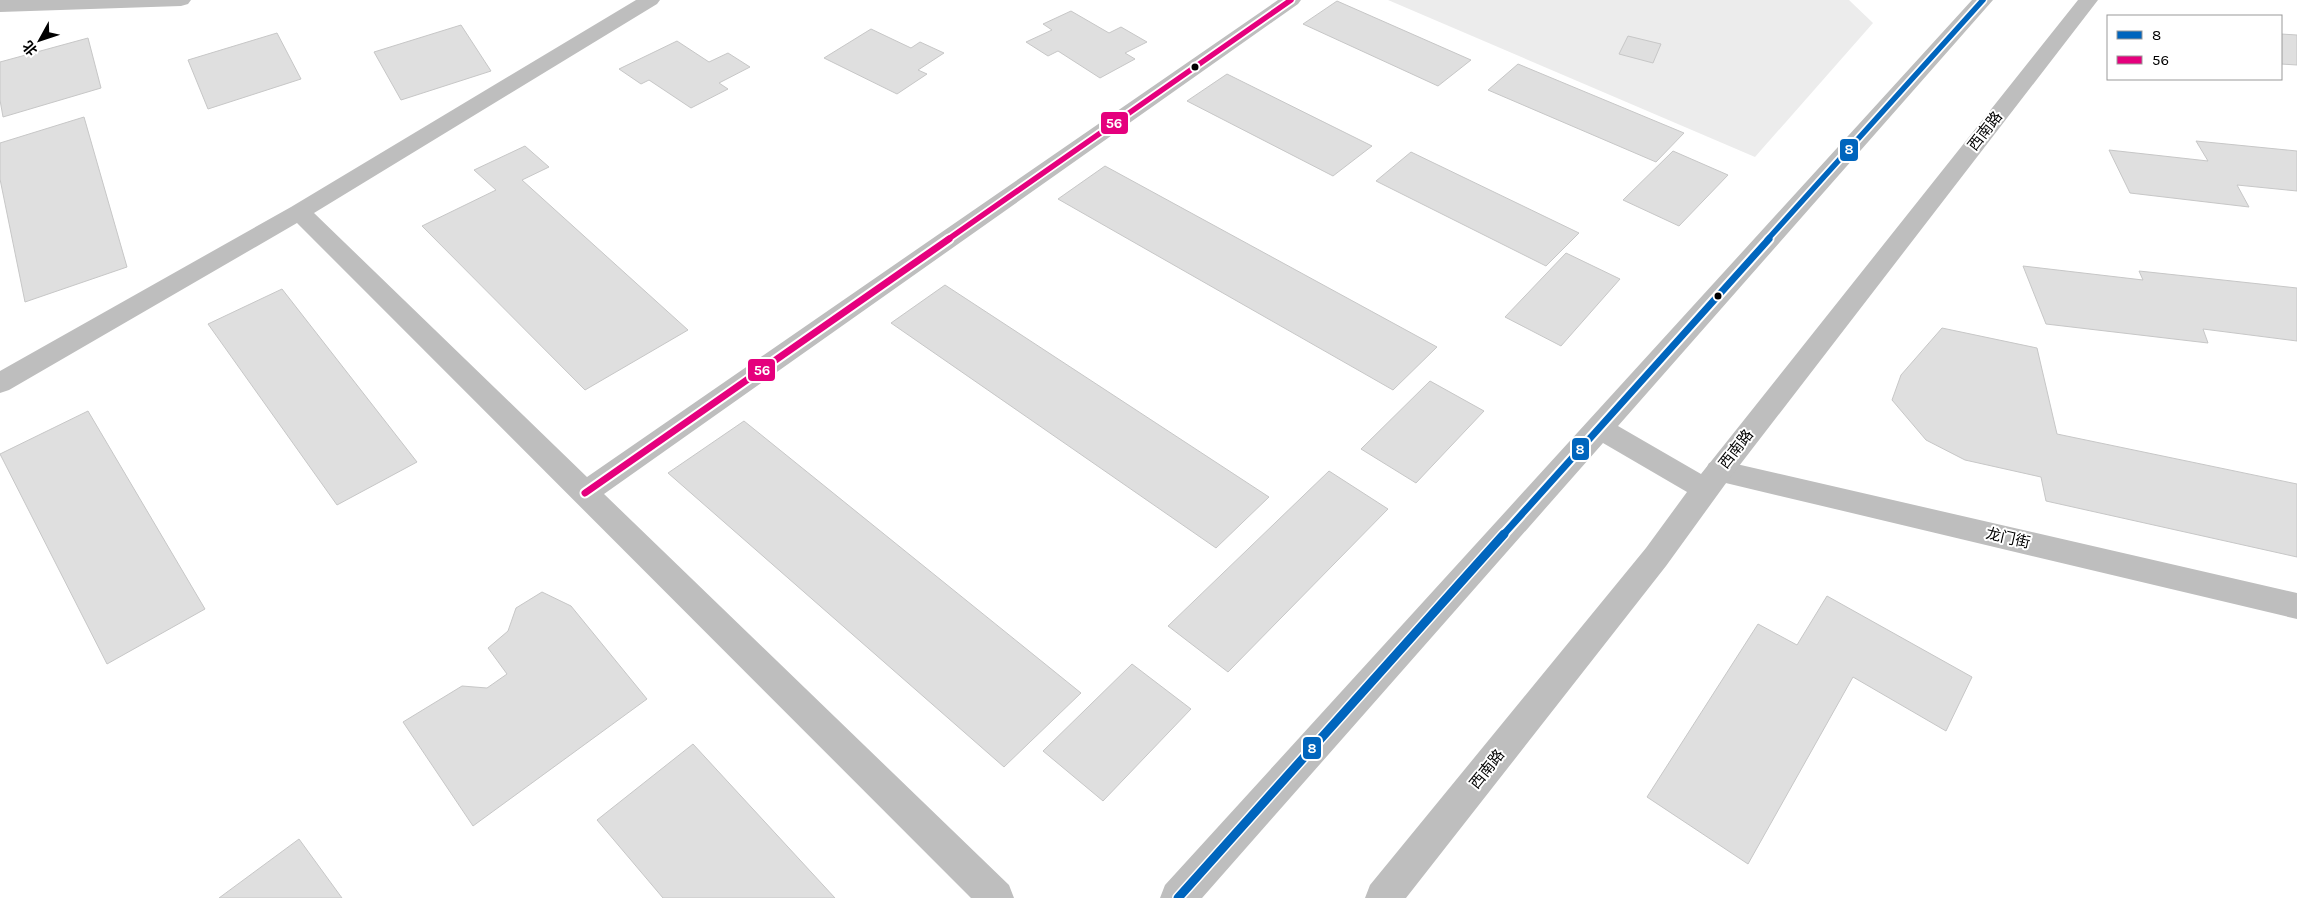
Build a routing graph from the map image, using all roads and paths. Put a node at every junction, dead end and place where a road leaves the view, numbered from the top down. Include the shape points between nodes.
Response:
1 (181, 0) edge
2 (650, 0) edge
3 (1291, 0) edge
4 (1983, 0) edge
5 (2088, 0) edge
6 (0, 6) edge
7 (298, 212) junction
8 (0, 383) edge
9 (1598, 428) junction
10 (1712, 480) junction
11 (585, 493) junction
12 (2297, 606) edge
13 (996, 898) edge
14 (1178, 898) edge
15 (1383, 898) edge

1 - 6 street
2 - 7 street
3 - 11 street
4 - 9 street
5 - 10 street, 西南路
7 - 8 street
7 - 11 street
9 - 10 street, 龙门街
9 - 14 street
10 - 12 street, 龙门街
10 - 15 street, 西南路 via 1656,557
11 - 13 street

